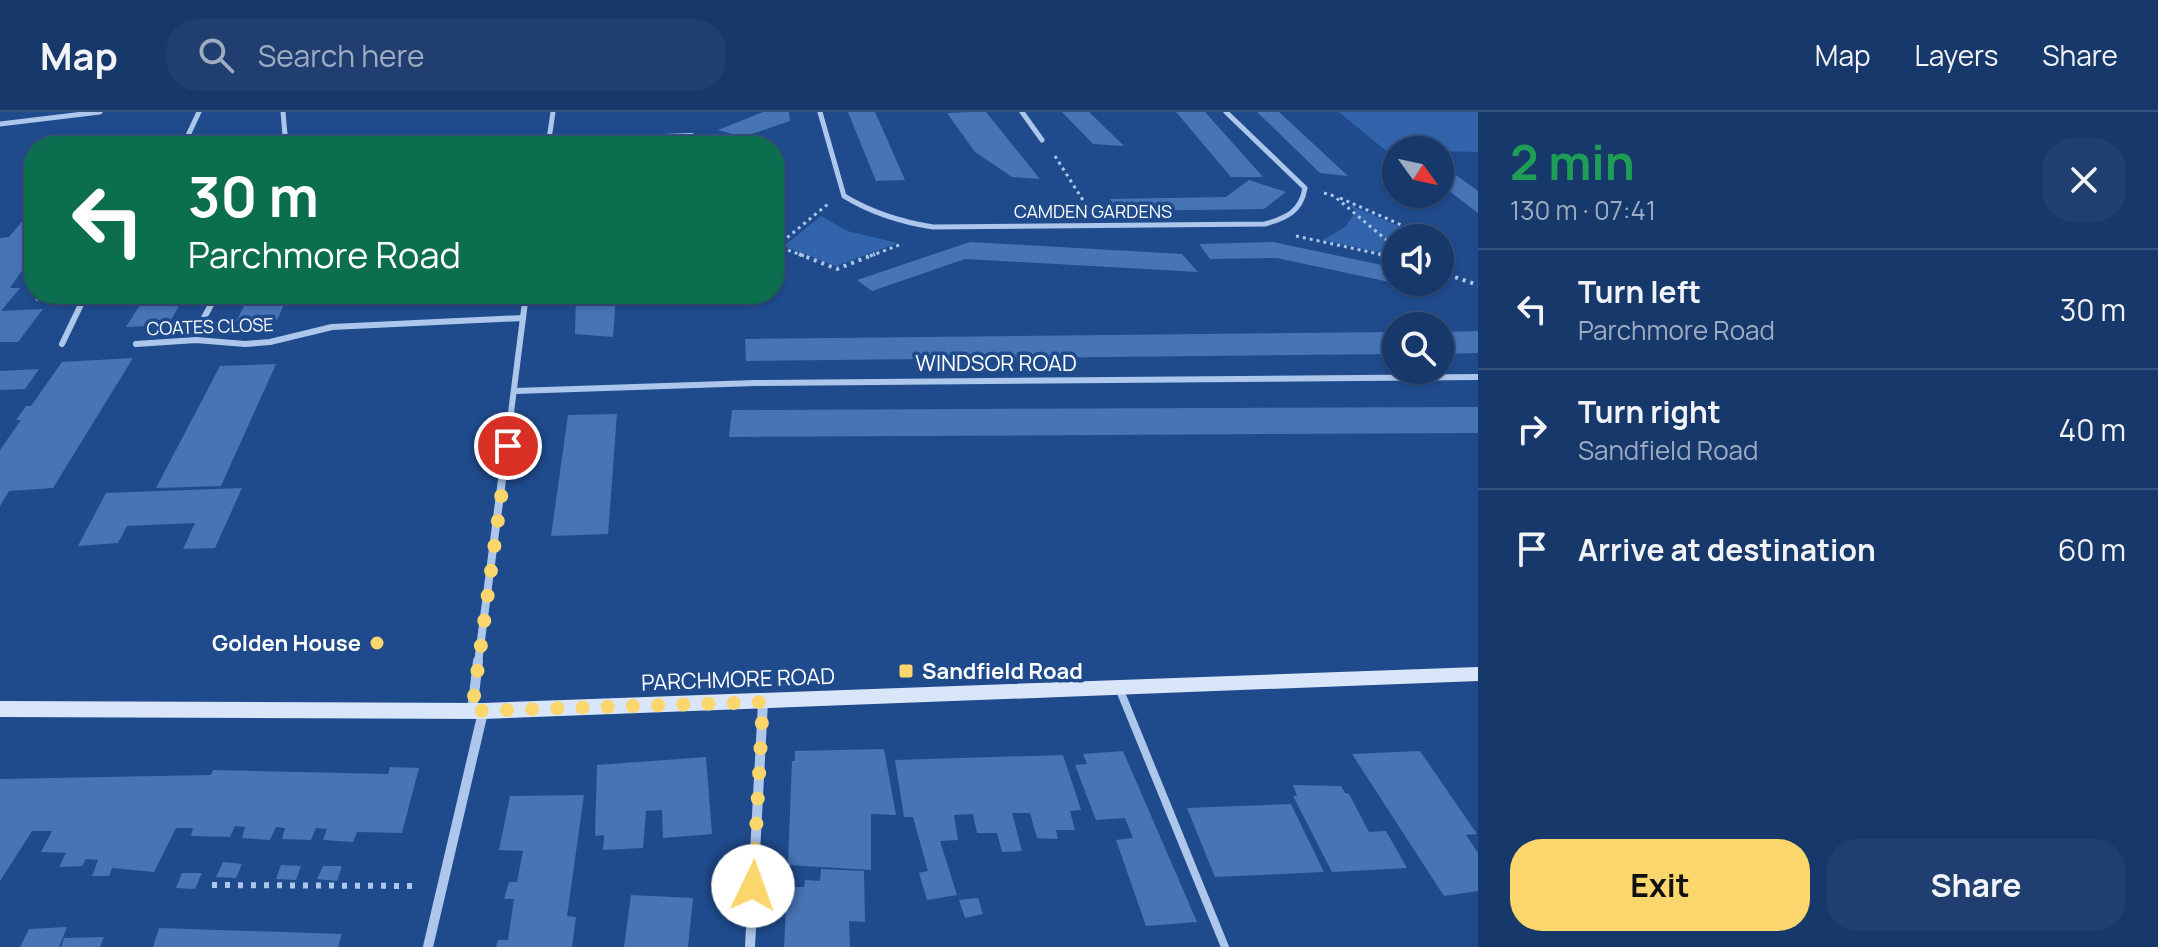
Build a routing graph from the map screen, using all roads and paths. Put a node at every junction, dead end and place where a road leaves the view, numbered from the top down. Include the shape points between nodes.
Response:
1 (100, 112) edge
2 (199, 112) edge
3 (283, 112) edge
4 (553, 112) edge
5 (820, 112) edge
6 (1022, 112) edge
7 (1226, 112) edge
8 (0, 124) edge
9 (692, 135) dead end
10 (188, 136) edge
11 (285, 136) edge
12 (549, 136) edge
13 (674, 136) edge
14 (1042, 140) joint
15 (1305, 188) junction
16 (844, 196) junction
17 (1334, 196) junction
18 (1265, 224) junction
19 (1399, 224) edge
20 (1099, 226) junction
21 (933, 227) junction
22 (1382, 236) edge
23 (784, 240) edge
24 (784, 249) edge
25 (1382, 255) edge
26 (1454, 277) edge
27 (1478, 285) edge
28 (81, 304) edge
29 (211, 304) edge
30 (525, 304) edge
31 (523, 318) junction
32 (201, 323) dead end
33 (62, 344) dead end
34 (136, 344) dead end
35 (1478, 377) edge
36 (515, 391) junction
37 (1478, 674) edge
38 (1119, 688) junction
39 (763, 702) junction
40 (0, 709) edge
41 (478, 711) junction
42 (212, 885) dead end
43 (442, 885) junction
44 (428, 947) edge
45 (750, 947) edge
46 (1225, 947) edge

1 - 8 street
2 - 10 street
3 - 11 street
4 - 12 street
5 - 16 street
6 - 14 street
7 - 15 street
9 - 13 lane
14 - 20 path
15 - 17 path
15 - 18 street, CAMDEN GARDENS via 1304,202 1290,217
16 - 21 street, CAMDEN GARDENS via 878,215
16 - 23 path
17 - 19 path
17 - 22 path
18 - 20 street, CAMDEN GARDENS
18 - 25 path
20 - 21 street, CAMDEN GARDENS
21 - 24 path via 926,235 837,269
26 - 27 path
28 - 33 street
29 - 32 street
30 - 31 street
31 - 34 street, COATES CLOSE via 332,327 245,344
31 - 36 street
35 - 36 street, WINDSOR ROAD via 755,383
36 - 41 street
37 - 38 main road, PARCHMORE ROAD
38 - 39 main road, PARCHMORE ROAD
38 - 46 lane
39 - 41 main road, PARCHMORE ROAD
39 - 45 street
40 - 41 main road, PARCHMORE ROAD
41 - 43 street
42 - 43 path
43 - 44 street

